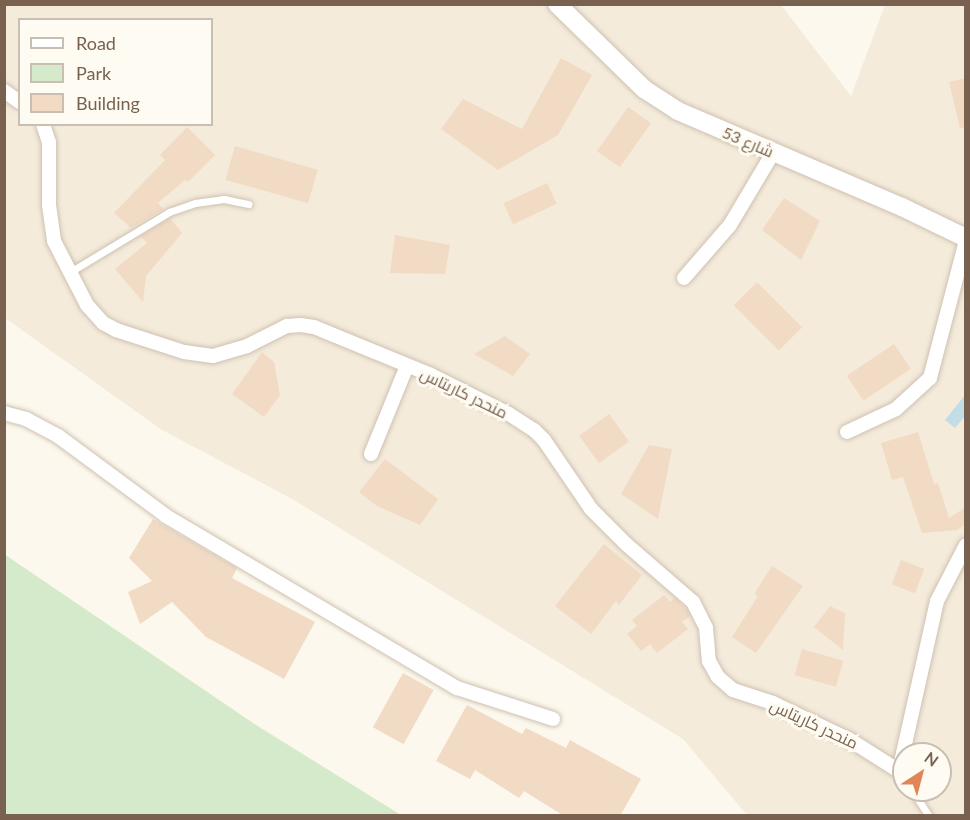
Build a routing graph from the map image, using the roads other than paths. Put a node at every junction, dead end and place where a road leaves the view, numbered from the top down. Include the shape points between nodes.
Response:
1 (557, 4) edge
2 (4, 91) edge
3 (18, 101) edge
4 (44, 126) edge
5 (773, 153) junction
6 (248, 204) dead end
7 (966, 239) edge
8 (70, 272) junction
9 (684, 278) dead end
10 (407, 366) junction
11 (4, 413) edge
12 (847, 432) dead end
13 (370, 454) dead end
14 (966, 545) edge
15 (553, 719) dead end
16 (908, 742) edge
17 (892, 768) edge
18 (920, 802) edge
19 (929, 816) edge

1 - 5 street, شارع 53 via 658,99
2 - 3 street
4 - 8 street, منحدر كاريتاس via 49,142 50,219 54,241
5 - 7 street, شارع 53 via 902,207
5 - 9 street via 730,225
6 - 8 lane via 224,199 169,212
7 - 12 street via 930,378 896,409
8 - 10 street, منحدر كاريتاس via 87,305 103,323 184,352 213,356 287,326 301,325
10 - 13 street
10 - 17 street, منحدر كاريتاس via 465,391 534,430 591,509 693,602 706,628 712,669 733,690 828,728
11 - 15 street via 26,419 58,436 166,516 457,688
14 - 16 street via 937,601
18 - 19 lane

